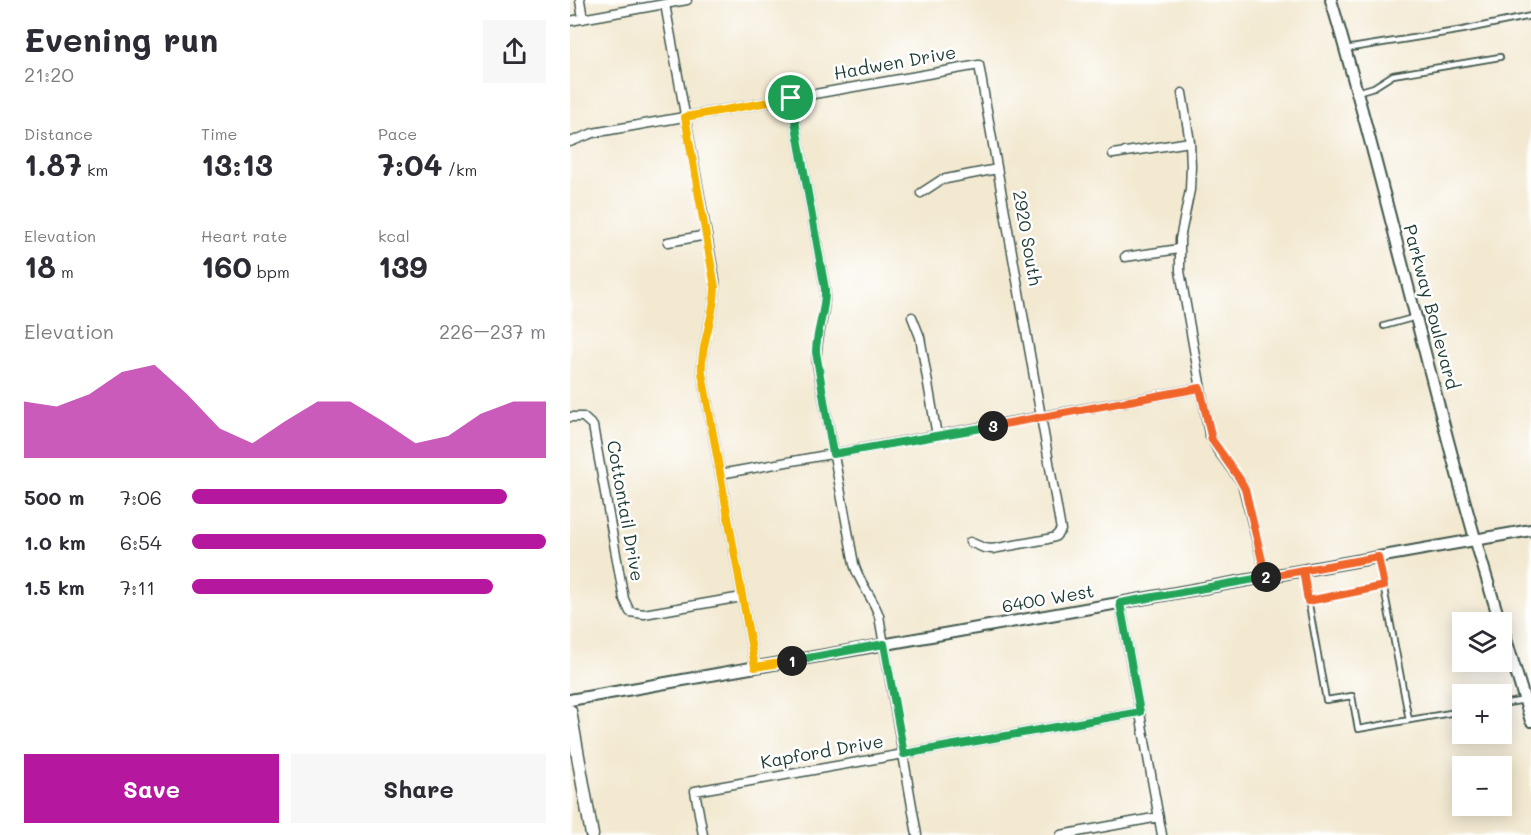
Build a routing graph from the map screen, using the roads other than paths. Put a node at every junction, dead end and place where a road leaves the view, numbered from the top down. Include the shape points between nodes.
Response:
1 (580, 0) edge
2 (687, 0) edge
3 (1331, 0) edge
4 (665, 4) junction
5 (1531, 16) edge
6 (583, 19) junction
7 (570, 21) edge
8 (1345, 49) junction
9 (1500, 57) dead end
10 (979, 65) joint
11 (1357, 92) junction
12 (1182, 93) dead end
13 (791, 98) junction
14 (685, 117) junction
15 (1190, 141) junction
16 (570, 142) edge
17 (1113, 154) dead end
18 (998, 169) junction
19 (921, 193) dead end
20 (707, 235) junction
21 (668, 242) dead end
22 (1179, 249) junction
23 (1125, 257) dead end
24 (912, 317) dead end
25 (1416, 317) junction
26 (1384, 326) dead end
27 (1200, 388) junction
28 (570, 417) edge
29 (1041, 417) junction
30 (938, 436) junction
31 (833, 454) junction
32 (720, 474) junction
33 (1531, 530) edge
34 (1474, 540) junction
35 (970, 542) dead end
36 (1378, 557) junction
37 (1303, 570) junction
38 (1266, 577) junction
39 (1384, 586) junction
40 (742, 597) junction
41 (1308, 601) junction
42 (1120, 603) junction
43 (1497, 612) edge
44 (884, 644) junction
45 (1512, 659) edge
46 (755, 667) junction
47 (570, 700) edge
48 (1525, 700) junction
49 (1512, 702) edge
50 (570, 711) edge
51 (1140, 712) junction
52 (1452, 713) edge
53 (1409, 720) junction
54 (1531, 721) edge
55 (904, 754) junction
56 (1159, 818) junction
57 (592, 835) edge
58 (703, 835) edge
59 (917, 835) edge
60 (1061, 835) edge
61 (1162, 835) edge

1 - 6 street
2 - 4 street
3 - 8 street, Parkway Boulevard
4 - 6 street
4 - 14 street
5 - 8 lane
6 - 7 street
8 - 11 street, Parkway Boulevard
9 - 11 lane via 1393,75
10 - 13 street, Hadwen Drive
10 - 18 street, 2920 South
11 - 25 street, Parkway Boulevard
12 - 15 street
13 - 14 street, Hadwen Drive
13 - 31 street via 825,289 816,352
14 - 16 street, Hadwen Drive via 594,133
14 - 20 street
15 - 17 street
15 - 22 street via 1191,179
18 - 19 street via 941,180
18 - 29 street, 2920 South
20 - 21 street
20 - 32 street via 715,293 702,368
22 - 23 street
22 - 27 street
24 - 30 street via 920,337
25 - 26 lane
25 - 34 street, Parkway Boulevard
27 - 29 street
27 - 38 street via 1212,440 1245,489
28 - 40 street, Cottontail Drive via 585,418 594,429 624,599 630,612 644,614
29 - 30 street
29 - 35 street, 2920 South via 1061,530 1048,539 997,549
30 - 31 street
31 - 32 street
31 - 44 street via 854,564 877,611
32 - 40 street
33 - 34 street, 6400 West
34 - 36 street, 6400 West
34 - 43 street, Parkway Boulevard
36 - 37 street, 6400 West
36 - 39 lane
37 - 38 street, 6400 West
37 - 41 lane
38 - 42 street, 6400 West
39 - 41 lane
39 - 53 lane
40 - 46 street
41 - 53 lane via 1326,700 1352,696 1358,729
42 - 44 street, 6400 West
42 - 51 street
44 - 46 street, 6400 West
44 - 55 street
45 - 48 street, Parkway Boulevard
46 - 47 street, 6400 West
48 - 49 lane
48 - 54 street, Parkway Boulevard
50 - 57 main road
51 - 55 street, Kapford Drive
51 - 56 street
52 - 53 lane
55 - 58 street, Kapford Drive via 695,791
55 - 59 street
56 - 60 street
56 - 61 street

